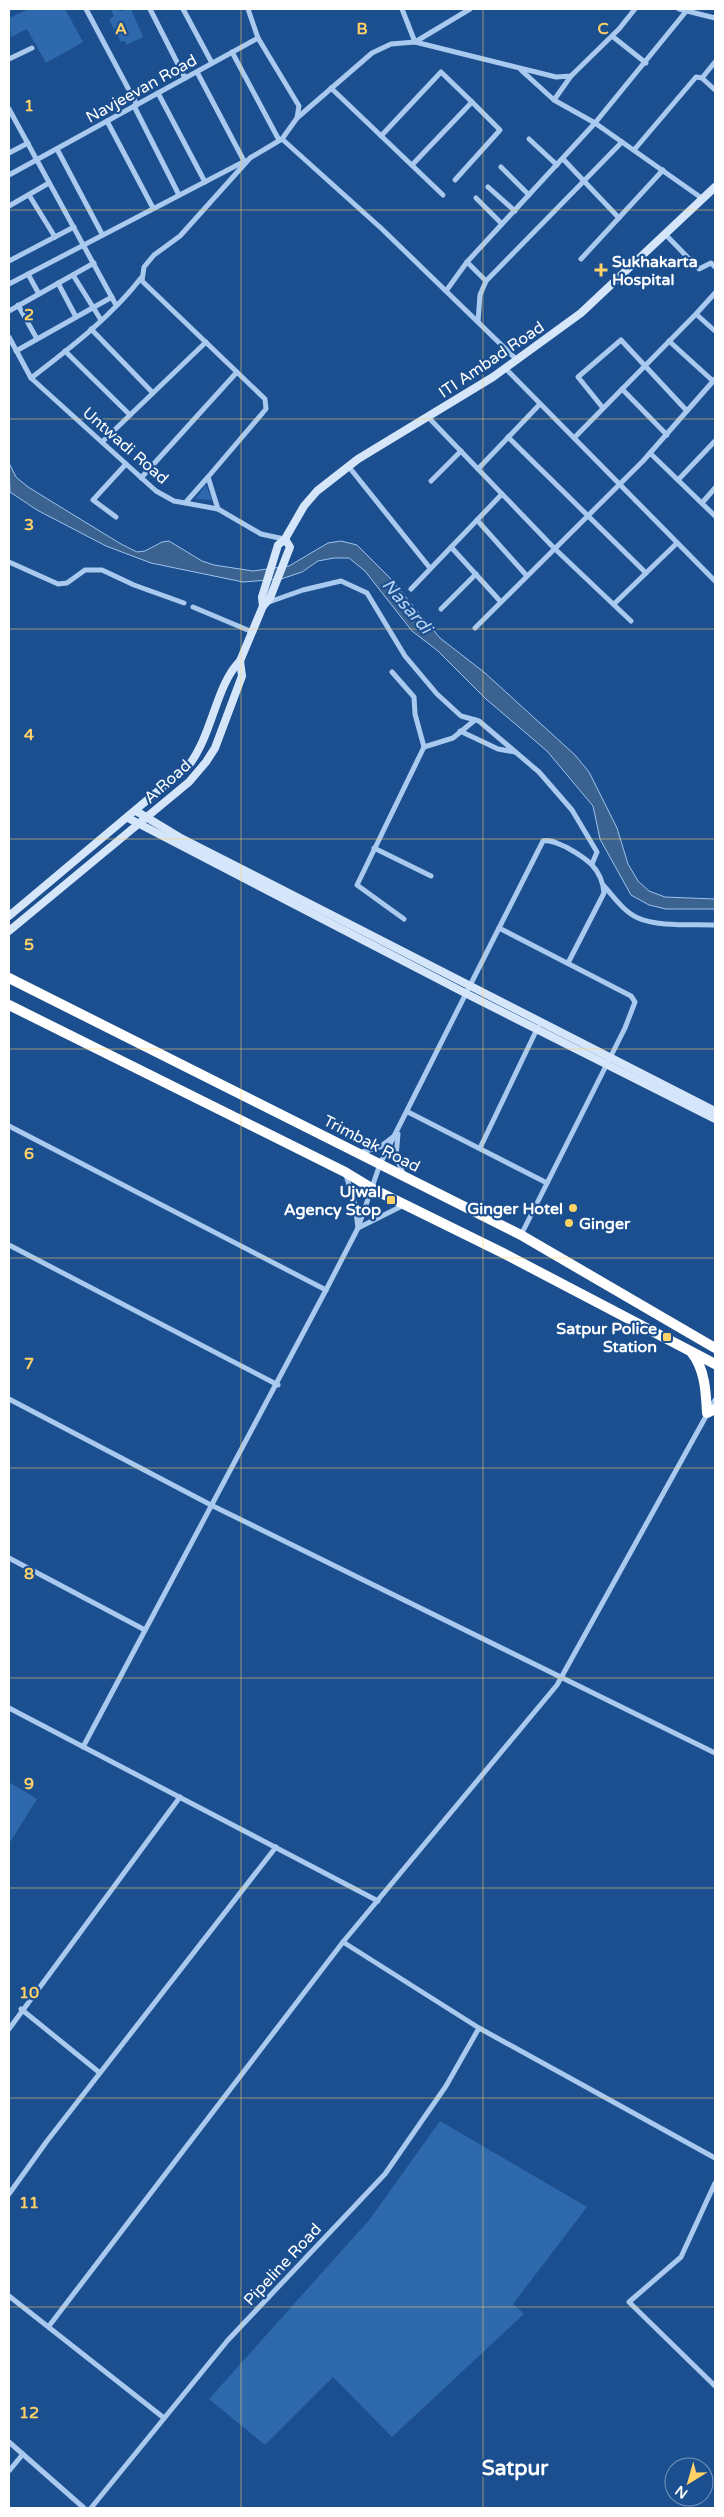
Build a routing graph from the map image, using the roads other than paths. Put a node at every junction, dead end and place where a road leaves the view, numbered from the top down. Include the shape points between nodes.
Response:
1 (86, 9) edge
2 (150, 9) edge
3 (183, 9) edge
4 (248, 9) edge
5 (402, 9) edge
6 (470, 9) edge
7 (635, 9) edge
8 (679, 9) edge
9 (688, 10) edge
10 (715, 18) edge
11 (612, 36) junction
12 (258, 38) junction
13 (415, 42) junction
14 (32, 48) dead end
15 (232, 52) junction
16 (9, 59) edge
17 (646, 62) junction
18 (715, 62) edge
19 (212, 63) junction
20 (518, 68) junction
21 (197, 72) junction
22 (572, 76) junction
23 (185, 78) junction
24 (702, 78) junction
25 (331, 88) junction
26 (715, 90) edge
27 (158, 93) junction
28 (554, 100) junction
29 (472, 102) junction
30 (136, 105) junction
31 (9, 109) edge
32 (297, 118) junction
33 (107, 122) junction
34 (595, 124) junction
35 (382, 136) junction
36 (528, 139) dead end
37 (281, 140) junction
38 (622, 142) junction
39 (28, 143) junction
40 (57, 149) junction
41 (634, 150) junction
42 (9, 153) edge
43 (250, 158) junction
44 (563, 159) junction
45 (37, 160) junction
46 (244, 162) junction
47 (412, 165) junction
48 (557, 165) junction
49 (501, 167) dead end
50 (663, 170) junction
51 (9, 175) edge
52 (455, 180) dead end
53 (584, 180) junction
54 (205, 182) junction
55 (49, 183) junction
56 (488, 186) dead end
57 (714, 191) edge
58 (29, 195) junction
59 (179, 195) junction
60 (443, 195) dead end
61 (529, 195) junction
62 (476, 198) dead end
63 (703, 199) junction
64 (9, 206) edge
65 (152, 208) junction
66 (515, 210) junction
67 (619, 218) junction
68 (502, 224) junction
69 (74, 227) junction
70 (102, 234) junction
71 (665, 234) junction
72 (55, 237) junction
73 (83, 244) junction
74 (581, 259) dead end
75 (9, 261) edge
76 (467, 262) junction
77 (94, 263) junction
78 (715, 267) edge
79 (28, 274) junction
80 (73, 275) junction
81 (142, 277) junction
82 (486, 281) junction
83 (58, 283) junction
84 (9, 284) edge
85 (446, 291) junction
86 (715, 293) edge
87 (39, 294) junction
88 (112, 297) junction
89 (18, 305) junction
90 (116, 305) junction
91 (92, 308) junction
92 (9, 311) edge
93 (696, 314) junction
94 (76, 317) junction
95 (101, 320) junction
96 (478, 322) junction
97 (91, 329) junction
98 (715, 331) edge
99 (9, 337) edge
100 (37, 339) junction
101 (669, 341) junction
102 (206, 342) junction
103 (16, 351) junction
104 (65, 352) junction
105 (517, 360) junction
106 (644, 367) junction
107 (505, 368) junction
108 (237, 372) junction
109 (31, 378) junction
110 (714, 380) edge
111 (622, 389) junction
112 (153, 393) junction
113 (540, 404) junction
114 (603, 408) junction
115 (687, 411) junction
116 (130, 415) junction
117 (428, 417) junction
118 (666, 434) junction
119 (508, 437) junction
120 (574, 438) junction
121 (715, 441) edge
122 (102, 442) junction
123 (461, 451) junction
124 (650, 453) junction
125 (126, 464) junction
126 (349, 467) junction
127 (478, 469) junction
128 (208, 477) junction
129 (141, 478) junction
130 (678, 480) junction
131 (431, 481) dead end
132 (620, 485) junction
133 (715, 488) edge
134 (502, 494) junction
135 (186, 502) junction
136 (702, 503) junction
137 (218, 509) junction
138 (587, 516) junction
139 (715, 516) edge
140 (116, 517) dead end
141 (477, 520) junction
142 (285, 539) junction
143 (677, 543) junction
144 (451, 547) junction
145 (554, 548) junction
146 (9, 562) edge
147 (430, 568) junction
148 (646, 573) junction
149 (476, 574) junction
150 (527, 576) junction
151 (715, 581) edge
152 (411, 589) dead end
153 (266, 598) junction
154 (501, 602) junction
155 (184, 603) dead end
156 (614, 604) junction
157 (263, 606) junction
158 (193, 607) dead end
159 (441, 609) dead end
160 (631, 621) dead end
161 (475, 628) dead end
162 (250, 631) junction
163 (240, 661) junction
164 (392, 672) dead end
165 (475, 720) junction
166 (460, 732) junction
167 (424, 747) junction
168 (516, 752) junction
169 (136, 812) junction
170 (128, 818) junction
171 (146, 818) junction
172 (138, 825) junction
173 (374, 848) junction
174 (592, 864) junction
175 (431, 876) dead end
176 (604, 885) junction
177 (9, 916) edge
178 (404, 919) dead end
179 (715, 925) edge
180 (499, 928) junction
181 (9, 931) edge
182 (568, 963) junction
183 (9, 978) edge
184 (469, 985) junction
185 (465, 993) junction
186 (9, 1005) edge
187 (539, 1025) junction
188 (608, 1060) junction
189 (715, 1111) edge
190 (408, 1112) junction
191 (715, 1119) edge
192 (9, 1126) edge
193 (400, 1126) junction
194 (480, 1148) junction
195 (359, 1153) junction
196 (380, 1164) junction
197 (345, 1172) junction
198 (407, 1177) junction
199 (547, 1183) junction
200 (373, 1189) junction
201 (405, 1205) junction
202 (358, 1228) junction
203 (521, 1235) junction
204 (9, 1245) edge
205 (326, 1290) junction
206 (703, 1340) junction
207 (715, 1342) edge
208 (715, 1348) edge
209 (691, 1352) junction
210 (715, 1364) edge
211 (278, 1384) junction
212 (9, 1399) edge
213 (715, 1400) edge
214 (711, 1411) edge
215 (211, 1505) junction
216 (9, 1558) edge
217 (145, 1630) junction
218 (561, 1677) junction
219 (9, 1708) edge
220 (83, 1747) junction
221 (715, 1753) edge
222 (180, 1798) junction
223 (276, 1847) junction
224 (378, 1900) junction
225 (343, 1942) junction
226 (21, 2009) junction
227 (478, 2028) junction
228 (9, 2029) edge
229 (100, 2073) junction
230 (715, 2158) edge
231 (715, 2183) edge
232 (9, 2194) edge
233 (11, 2297) edge
234 (9, 2304) edge
235 (49, 2326) junction
236 (715, 2386) edge
237 (164, 2418) junction
238 (9, 2442) edge
239 (22, 2454) junction
240 (9, 2471) edge
241 (84, 2508) edge
242 (92, 2508) edge

1 - 30 street
2 - 23 street
3 - 19 street
4 - 12 street
5 - 13 street
6 - 13 street
7 - 11 street
8 - 9 street
9 - 10 street
9 - 17 street
11 - 17 street
11 - 22 street
12 - 15 street, Navjeevan Road
12 - 32 street via 299,106
13 - 20 street
13 - 25 street via 391,44 372,53
14 - 16 street
15 - 19 street, Navjeevan Road
15 - 37 street
17 - 34 street
18 - 24 street
19 - 21 street, Navjeevan Road
20 - 22 street via 556,77
20 - 28 street
21 - 23 street, Navjeevan Road
21 - 46 street
22 - 28 street
23 - 27 street, Navjeevan Road
24 - 26 street
24 - 41 street via 696,77
25 - 32 street
25 - 35 street
27 - 30 street, Navjeevan Road
27 - 54 street
28 - 34 street
29 - 35 street via 441,72
29 - 47 street
29 - 52 street via 500,130
30 - 33 street, Navjeevan Road
30 - 59 street
31 - 39 street
32 - 37 street
33 - 40 street, Navjeevan Road
33 - 65 street
34 - 38 street
34 - 44 street
35 - 47 street
36 - 48 street
37 - 43 street
37 - 85 street via 382,228
38 - 41 street
38 - 53 street
39 - 42 street
39 - 45 street
40 - 45 street, Navjeevan Road
40 - 70 street
41 - 50 street
43 - 46 street
43 - 81 street via 180,236 154,255 144,267
44 - 48 street
44 - 53 street
45 - 51 street, Navjeevan Road
45 - 55 street
46 - 54 street
47 - 60 street
48 - 61 street
49 - 61 street
50 - 63 street
50 - 67 street
53 - 67 street
53 - 82 street
54 - 59 street
55 - 58 street
55 - 69 street
56 - 66 street
57 - 63 street, ITI Ambad Road
58 - 64 street
58 - 72 street
59 - 65 street
61 - 66 street
62 - 68 street
63 - 71 street, ITI Ambad Road
65 - 70 street
66 - 68 street
67 - 74 street
68 - 76 street
69 - 72 street
69 - 73 street
70 - 73 street
71 - 78 street via 699,269 711,263
71 - 105 street, ITI Ambad Road via 581,313
72 - 75 street
73 - 77 street
73 - 79 street
76 - 82 street
76 - 85 street
77 - 80 street
77 - 88 street
79 - 84 street
79 - 87 street
80 - 83 street
80 - 91 street
81 - 90 street
81 - 102 street via 142,281
82 - 96 street via 480,295
83 - 87 street
83 - 94 street
85 - 96 street
86 - 93 street
87 - 89 street
88 - 90 street
88 - 91 street
89 - 92 street
89 - 100 street
90 - 95 street
91 - 94 street
91 - 95 street
93 - 98 street
93 - 101 street
94 - 100 street
95 - 97 street
96 - 105 street
97 - 104 street
97 - 112 street
99 - 103 street, Untwadi Road
100 - 103 street
101 - 106 street
101 - 110 street
102 - 108 street
102 - 112 street
103 - 109 street, Untwadi Road
104 - 109 street
104 - 116 street
105 - 107 street, ITI Ambad Road
106 - 111 street
106 - 114 street via 621,340 578,377
106 - 115 street
107 - 113 street
107 - 117 street, ITI Ambad Road
108 - 128 street via 265,399 266,409
108 - 129 street
109 - 122 street, Untwadi Road
110 - 115 street
111 - 114 street
111 - 118 street
112 - 116 street
113 - 119 street
113 - 120 street
114 - 120 street
115 - 118 street
116 - 122 street
117 - 123 street
117 - 126 street, ITI Ambad Road
118 - 124 street
119 - 127 street
119 - 138 street
120 - 132 street
121 - 130 street
122 - 125 street, Untwadi Road
123 - 127 street
123 - 131 street
124 - 130 street
124 - 132 street
125 - 129 street, Untwadi Road
125 - 140 street via 93,500
126 - 142 street, ITI Ambad Road via 317,491
126 - 147 street
127 - 134 street
128 - 135 street
128 - 137 street
129 - 135 street, Untwadi Road via 174,501
130 - 136 street
132 - 138 street
132 - 143 street
133 - 136 street
134 - 141 street
134 - 145 street
135 - 137 street, Untwadi Road
136 - 139 street
137 - 142 street, Untwadi Road via 261,534
138 - 145 street
138 - 148 street
141 - 144 street
141 - 150 street
142 - 153 street, ITI Ambad Road via 278,545
142 - 153 street via 290,547
143 - 148 street
143 - 151 street
144 - 147 street
144 - 149 street
145 - 150 street
145 - 156 street
146 - 155 street via 58,584 66,583 85,570 102,570
147 - 152 street
148 - 156 street
149 - 154 street
149 - 159 street
150 - 154 street
153 - 157 street
154 - 161 street
156 - 160 street
157 - 162 street, A Road
157 - 165 street via 281,597 341,581 367,593 405,656 461,716
158 - 162 street
162 - 163 street, A Road
163 - 169 street via 230,671 197,754
163 - 171 street, A Road via 242,676 210,756 188,782
164 - 167 street via 414,697
165 - 166 street
165 - 168 street
166 - 167 street
166 - 168 street via 498,749
167 - 173 street
168 - 174 street via 539,772 572,810 598,852
169 - 170 street
169 - 171 street
170 - 172 street
170 - 177 street
171 - 172 street, A Road
171 - 184 street
172 - 181 street, A Road
172 - 185 street
173 - 175 street
173 - 178 street via 357,885
174 - 176 street
174 - 180 street via 587,858 556,842 543,841
176 - 179 street via 638,918
176 - 182 street via 604,893
180 - 182 street
180 - 184 street
182 - 188 street via 631,996 635,1002
183 - 195 highway, Trimbak Road
184 - 185 street
184 - 187 street
185 - 187 street
185 - 190 street
186 - 197 highway
187 - 188 street
187 - 194 street
188 - 189 street
188 - 191 street
188 - 199 street
190 - 193 street
190 - 194 street
192 - 205 street
193 - 195 street via 390,1141
193 - 196 street
193 - 198 street via 396,1158 399,1170
194 - 199 street
195 - 196 highway, Trimbak Road
196 - 198 highway, Trimbak Road
196 - 200 street
197 - 200 highway
197 - 202 street via 356,1205
198 - 203 highway, Trimbak Road
199 - 203 street
200 - 201 highway
200 - 202 street
201 - 202 street
201 - 209 highway
202 - 205 street
203 - 206 highway, Trimbak Road
204 - 211 street
205 - 211 street
206 - 207 highway
206 - 208 highway, Trimbak Road
209 - 210 highway
209 - 214 highway via 700,1367
211 - 215 street
212 - 215 street
213 - 214 street
214 - 218 street
215 - 217 street
215 - 218 street
216 - 217 street
217 - 220 street
218 - 221 street
218 - 224 street
219 - 220 street
220 - 222 street
222 - 223 street
222 - 226 street
223 - 224 street
223 - 229 street
224 - 225 street
225 - 227 street
225 - 235 street
226 - 228 street
226 - 229 street
227 - 230 street
227 - 237 street, Pipeline Road via 446,2086 385,2174 228,2340
229 - 232 street
231 - 236 street via 681,2257 629,2302
233 - 234 street
233 - 235 street
235 - 237 street
237 - 242 street, Pipeline Road
238 - 239 street
239 - 240 street
239 - 241 street

